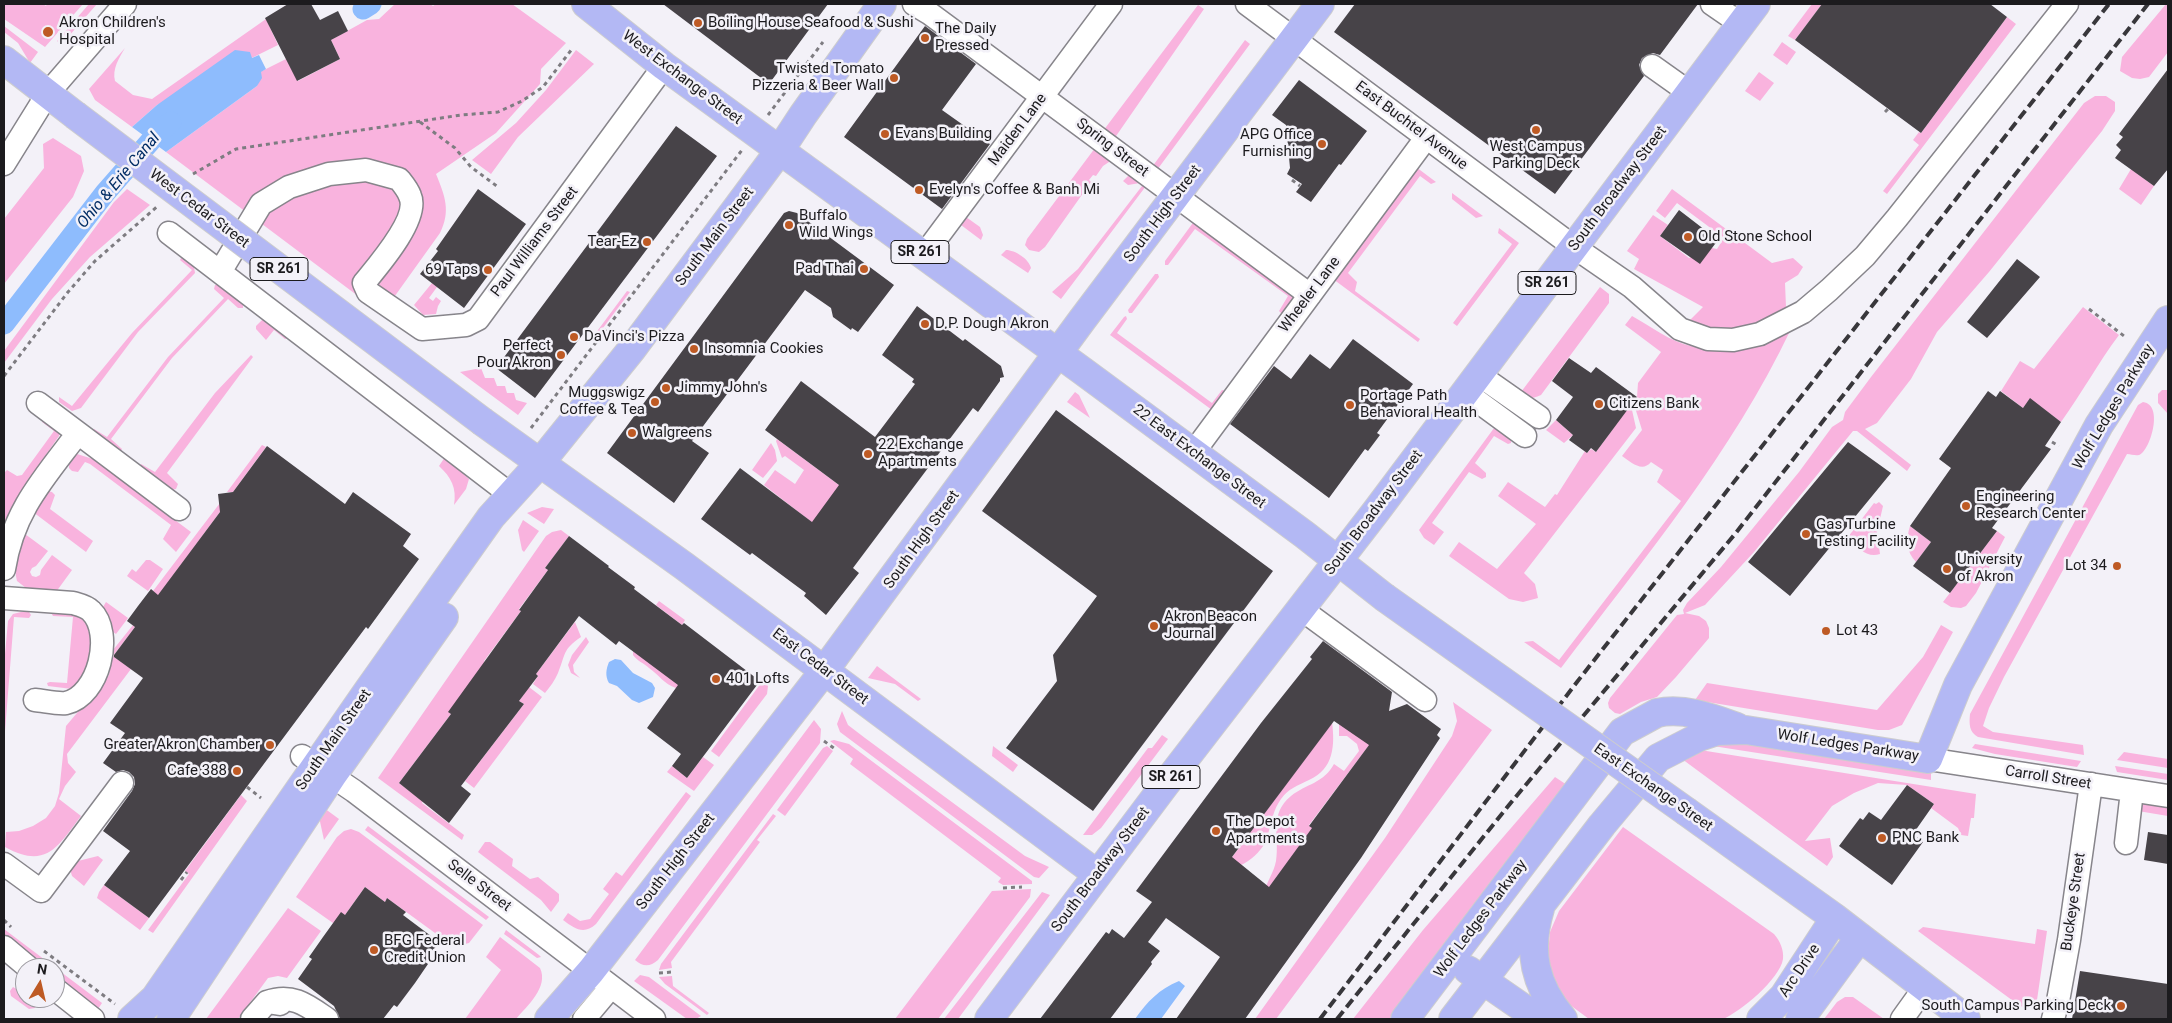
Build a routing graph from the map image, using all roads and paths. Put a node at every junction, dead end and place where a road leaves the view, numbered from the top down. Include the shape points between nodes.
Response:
1 (125, 4) edge
2 (586, 4) edge
3 (882, 4) edge
4 (914, 4) edge
5 (1110, 4) edge
6 (1247, 4) edge
7 (1320, 4) edge
8 (1712, 4) edge
9 (2067, 4) edge
10 (1749, 14) edge
11 (1294, 38) junction
12 (825, 40) dead end
13 (4, 60) edge
14 (664, 66) junction
15 (1652, 66) dead end
16 (48, 93) junction
17 (1690, 93) junction
18 (1043, 96) junction
19 (780, 99) dead end
20 (1888, 108) dead end
21 (1885, 112) dead end
22 (420, 121) dead end
23 (1289, 136) dead end
24 (1294, 136) dead end
25 (1426, 138) junction
26 (780, 150) junction
27 (10, 156) edge
28 (1292, 180) dead end
29 (1300, 186) dead end
30 (498, 187) dead end
31 (1176, 196) junction
32 (169, 232) dead end
33 (1574, 247) junction
34 (924, 255) junction
35 (220, 272) junction
36 (1310, 295) junction
37 (2089, 309) dead end
38 (2168, 320) edge
39 (2124, 336) dead end
40 (1058, 354) junction
41 (1472, 383) junction
42 (38, 402) dead end
43 (1539, 417) dead end
44 (78, 433) junction
45 (1524, 436) dead end
46 (2052, 442) dead end
47 (2059, 446) dead end
48 (1193, 453) junction
49 (540, 463) junction
50 (511, 495) junction
51 (178, 509) dead end
52 (1338, 561) junction
53 (4, 569) edge
54 (4, 598) edge
55 (1301, 609) junction
56 (824, 671) junction
57 (35, 700) dead end
58 (1425, 700) dead end
59 (1746, 730) junction
60 (824, 741) dead end
61 (835, 749) dead end
62 (1928, 759) junction
63 (317, 766) junction
64 (122, 783) dead end
65 (2091, 784) junction
66 (247, 787) dead end
67 (2132, 791) junction
68 (2168, 796) edge
69 (261, 798) dead end
70 (2126, 842) dead end
71 (4, 864) edge
72 (187, 872) dead end
73 (1097, 874) junction
74 (181, 880) dead end
75 (1022, 887) dead end
76 (1004, 888) dead end
77 (1540, 907) junction
78 (1835, 918) junction
79 (4, 920) edge
80 (1860, 937) junction
81 (11, 940) edge
82 (34, 958) edge
83 (1445, 966) junction
84 (672, 972) dead end
85 (659, 973) dead end
86 (65, 977) edge
87 (601, 979) junction
88 (1478, 987) junction
89 (1925, 987) junction
90 (65, 997) edge
91 (267, 1002) junction
92 (125, 1012) edge
93 (94, 1019) edge
94 (171, 1019) edge
95 (252, 1019) edge
96 (301, 1019) edge
97 (328, 1019) edge
98 (549, 1019) edge
99 (584, 1019) edge
100 (654, 1019) edge
101 (989, 1019) edge
102 (1406, 1019) edge
103 (1453, 1019) edge
104 (1509, 1019) edge
105 (1539, 1019) edge
106 (1563, 1019) edge
107 (1761, 1019) edge
108 (1800, 1019) edge
109 (1902, 1019) edge
110 (1966, 1019) edge
111 (2053, 1019) edge

1 - 16 street
2 - 14 main road, West Exchange Street / SR 261
3 - 26 main road, South Main Street
4 - 18 street, Spring Street
5 - 18 street, Maiden Lane
6 - 11 street, East Buchtel Avenue
7 - 11 main road, South High Street
8 - 10 street
9 - 33 street, East Buchtel Avenue via 1865,256 1809,306 1778,326 1733,340 1708,339 1680,329 1632,287
10 - 17 main road, South Broadway Street / SR 261
11 - 25 street, East Buchtel Avenue
11 - 31 main road, South High Street
12 - 19 path
13 - 16 main road, West Cedar Street / SR 261
14 - 26 main road, West Exchange Street / SR 261
14 - 35 street, Paul Williams Street via 478,319 466,325 422,328 368,292 364,283 391,251 403,230 411,197 399,179 366,170 329,174 288,187 261,204
15 - 17 street
16 - 27 street
16 - 49 main road, West Cedar Street / SR 261, bridge
17 - 33 main road, South Broadway Street / SR 261
18 - 31 street, Spring Street
18 - 34 street, Maiden Lane
20 - 21 path
22 - 30 path via 455,148 470,167
23 - 24 path
25 - 33 street, East Buchtel Avenue
25 - 36 street, Wheeler Lane
26 - 34 main road, SR 261
26 - 49 main road, South Main Street via 632,349
28 - 29 path
31 - 36 street, Spring Street
31 - 40 main road, South High Street
32 - 35 street
33 - 41 main road, South Broadway Street / SR 261
34 - 40 main road, SR 261
35 - 50 street
36 - 48 street, Wheeler Lane
37 - 39 path
38 - 62 main road, Wolf Ledges Parkway via 2099,425 1958,685
40 - 48 main road, 22 East Exchange Street
40 - 56 main road, South High Street
41 - 43 street
41 - 45 street
41 - 52 main road, South Broadway Street / SR 261
42 - 44 street
44 - 51 street
44 - 53 street via 32,494 16,522
46 - 47 path
48 - 52 main road, 22 East Exchange Street
49 - 50 main road, South Main Street
49 - 56 main road, East Cedar Street / SR 261
49 - 63 main road, South Main Street via 508,524
50 - 63 main road, South Main Street via 486,525
52 - 55 main road, South Broadway Street / SR 261
52 - 78 main road, East Exchange Street, bridge
54 - 57 street via 84,606 98,620 102,633 99,665 95,677 83,692 65,703
55 - 58 street
55 - 73 main road, South Broadway Street / SR 261
56 - 73 main road, East Cedar Street / SR 261
56 - 87 main road, South High Street
59 - 62 main road, Wolf Ledges Parkway
59 - 77 main road, Wolf Ledges Parkway via 1717,731 1658,758
59 - 83 main road, Wolf Ledges Parkway via 1680,711 1656,713 1622,732
60 - 61 path
62 - 65 street, Carroll Street
63 - 87 street, Selle Street
63 - 92 main road, South Main Street via 155,998
63 - 94 main road, South Main Street
64 - 71 street via 41,891
65 - 67 street, Carroll Street
65 - 111 street, Buckeye Street via 2069,940
66 - 69 path
67 - 68 street, Carroll Street
67 - 70 street
72 - 74 path
73 - 101 main road, South Broadway Street
75 - 76 path
77 - 88 main road, Wolf Ledges Parkway
77 - 106 main road via 1534,946 1535,969 1551,1005
78 - 80 main road, East Exchange Street
78 - 107 main road, Arc Drive via 1784,996
79 - 81 path
80 - 89 main road, East Exchange Street
80 - 108 main road, Arc Drive
81 - 82 street
83 - 88 main road
83 - 102 main road, Wolf Ledges Parkway
84 - 85 path
86 - 92 path
87 - 98 main road, South High Street
87 - 99 street
87 - 100 street, Selle Street
88 - 103 main road, Wolf Ledges Parkway
88 - 104 main road
88 - 105 main road
89 - 109 street
89 - 110 main road, East Exchange Street
90 - 93 street
91 - 95 street
91 - 96 street via 278,1003
91 - 97 street via 289,998

